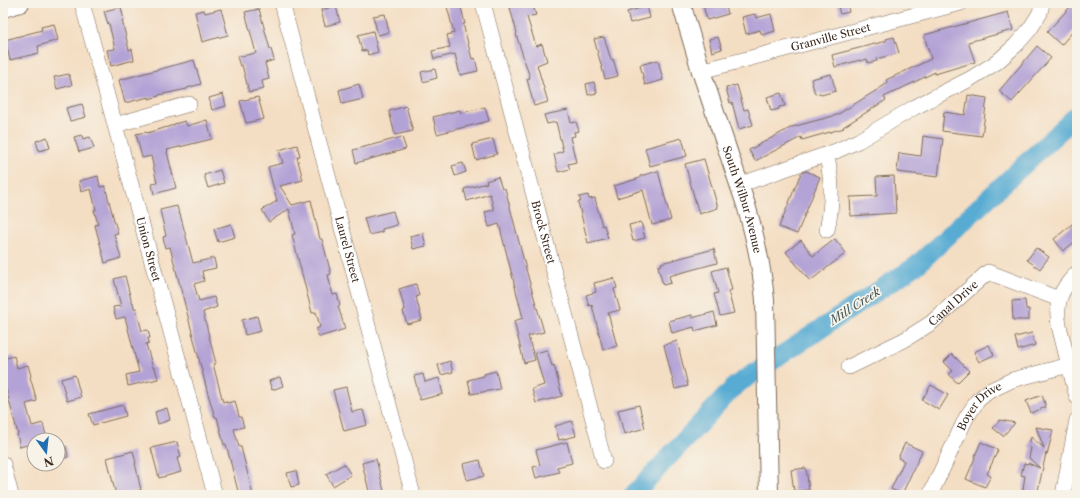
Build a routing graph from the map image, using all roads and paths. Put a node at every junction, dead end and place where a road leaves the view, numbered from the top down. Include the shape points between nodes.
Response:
1 (20, 3) edge
2 (82, 3) edge
3 (282, 3) edge
4 (483, 3) edge
5 (680, 3) edge
6 (961, 3) edge
7 (1042, 3) edge
8 (3, 8) edge
9 (701, 71) junction
10 (189, 104) dead end
11 (115, 124) junction
12 (827, 155) junction
13 (739, 185) junction
14 (827, 230) dead end
15 (1077, 273) edge
16 (1060, 298) junction
17 (1073, 364) edge
18 (849, 367) dead end
19 (1077, 397) edge
20 (1077, 420) edge
21 (604, 460) dead end
22 (3, 464) edge
23 (11, 495) edge
24 (215, 495) edge
25 (413, 495) edge
26 (769, 495) edge
27 (930, 495) edge
28 (1062, 495) edge

1 - 8 main road
2 - 11 street, Union Street
3 - 25 street, Laurel Street
4 - 21 street, Brock Street
5 - 9 main road, South Wilbur Avenue
6 - 9 street, Granville Street
7 - 12 street via 1040,13 1030,29 997,62 970,80 914,107 858,141
9 - 13 main road, South Wilbur Avenue
10 - 11 street
11 - 24 street, Union Street
12 - 13 street
12 - 14 street via 832,192
13 - 26 main road, South Wilbur Avenue via 752,226 765,300
15 - 16 street via 1067,284
16 - 17 street via 1057,306 1059,326
16 - 18 street, Canal Drive via 988,272 931,323 904,340
17 - 19 street
17 - 27 street, Boyer Drive via 1012,380 989,391 978,400 966,418
20 - 28 street
22 - 23 street

